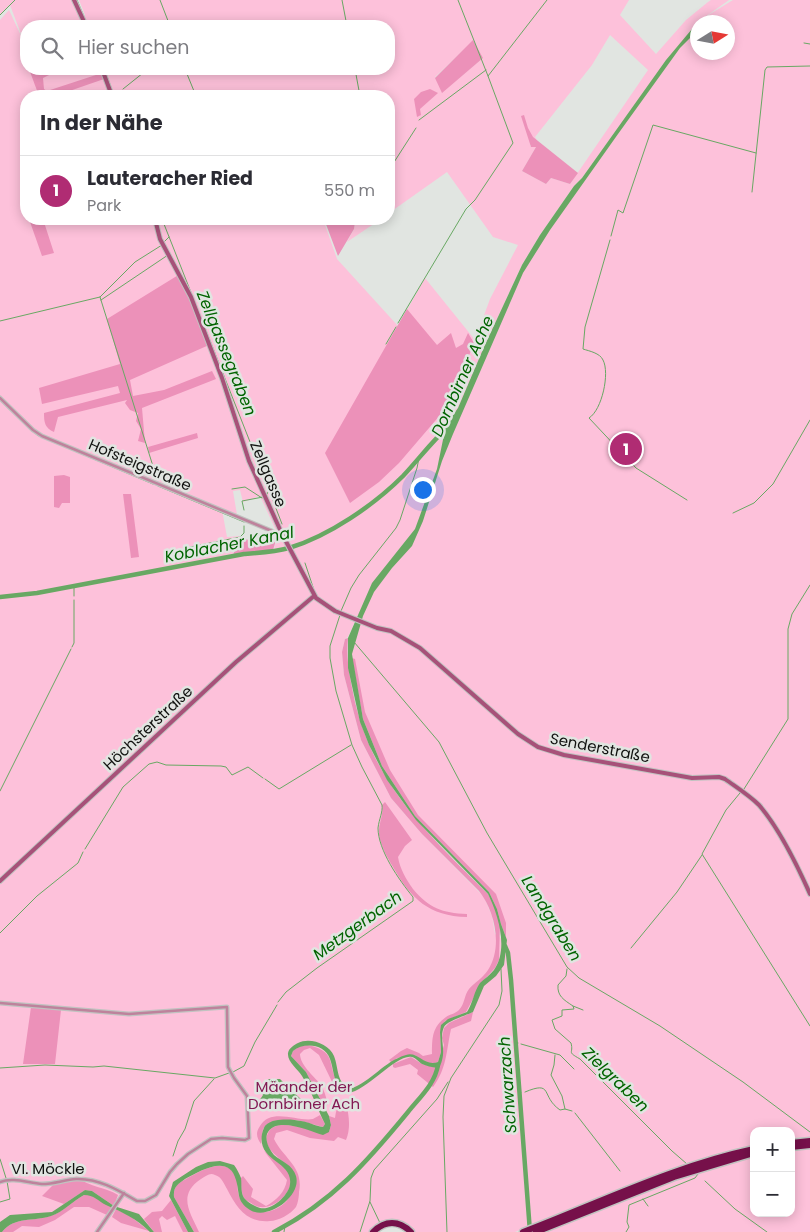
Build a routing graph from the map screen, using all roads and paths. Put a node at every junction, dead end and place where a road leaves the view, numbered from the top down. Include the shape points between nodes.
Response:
1 (74, 0) edge
2 (83, 20) edge
3 (104, 75) edge
4 (110, 90) edge
5 (156, 225) edge
6 (0, 398) edge
7 (282, 534) junction
8 (314, 596) junction
9 (0, 881) edge
10 (810, 894) edge
11 (0, 1003) edge
12 (810, 1141) edge
13 (795, 1143) edge
14 (810, 1145) edge
15 (795, 1147) edge
16 (750, 1150) edge
17 (750, 1154) edge
18 (0, 1182) edge
19 (124, 1193) junction
20 (403, 1229) edge
21 (535, 1230) edge
22 (96, 1232) edge
23 (373, 1232) edge
24 (378, 1232) edge
25 (411, 1232) edge
26 (524, 1232) edge

1 - 2 main road
3 - 4 main road
5 - 7 main road, Zellgasse via 160,239 191,296 222,378 248,461
6 - 7 street, Hofsteigstraße via 42,436
7 - 8 main road, Zellgasse
8 - 9 main road, Höchsterstraße via 236,662
8 - 10 main road, Senderstraße via 342,614 393,632 420,648 518,734 538,747 564,755 692,778 724,779 766,814
11 - 19 street, VI. Möckle via 129,1014 227,1008 228,1067 247,1096 249,1138 211,1139 177,1164 158,1193 145,1201
12 - 13 highway
14 - 15 highway
16 - 21 highway via 672,1173
17 - 21 highway via 674,1178
18 - 19 street, VI. Möckle via 55,1184 88,1180
19 - 22 street
20 - 23 highway via 387,1223
20 - 24 highway via 388,1226
20 - 25 highway
21 - 26 highway

